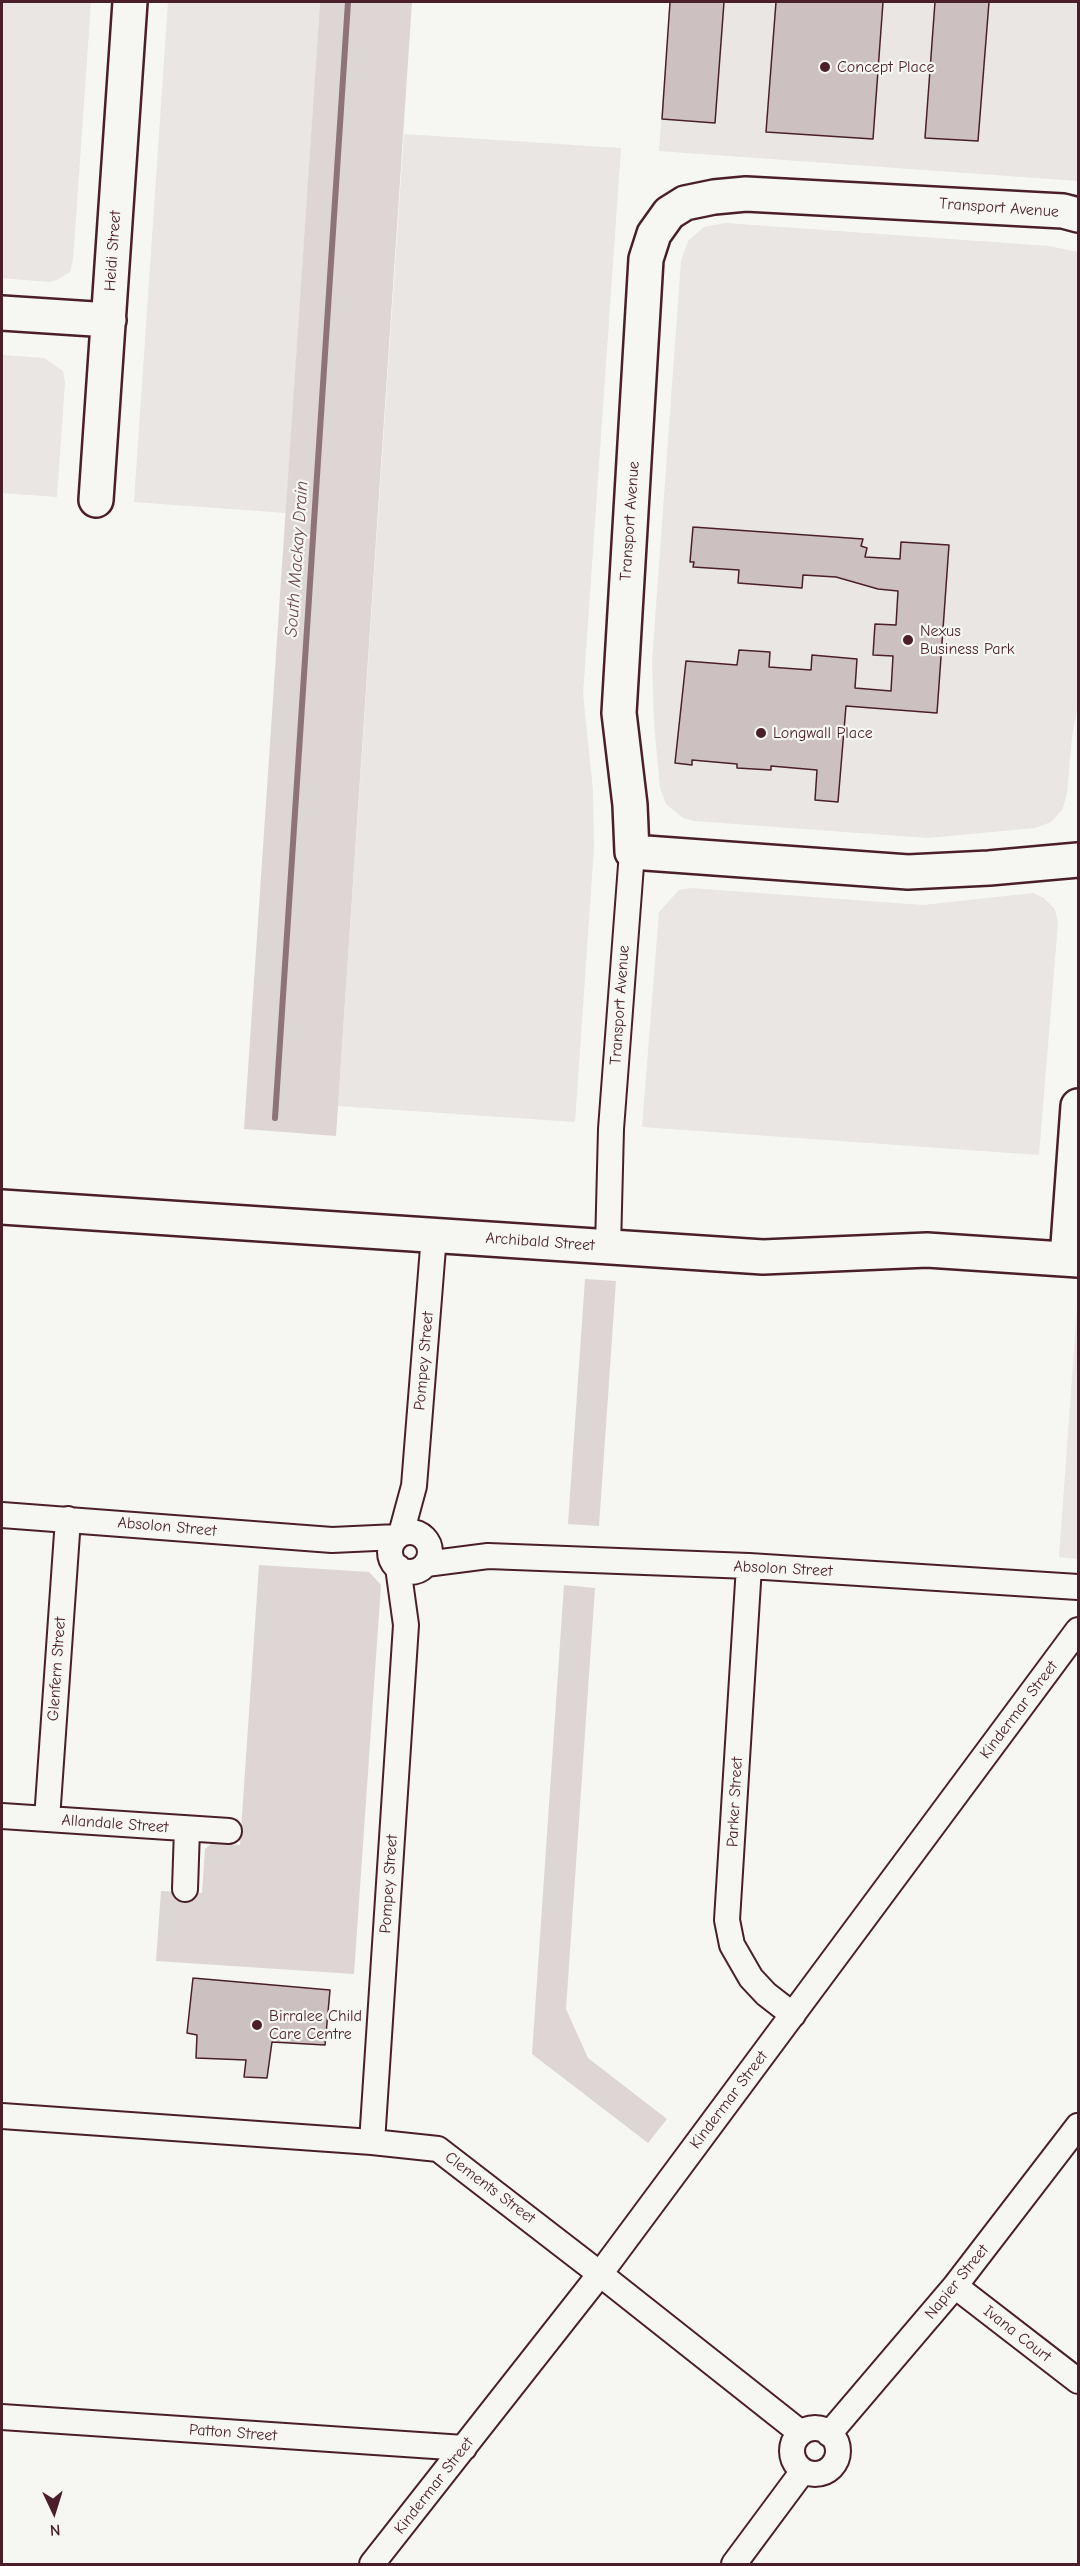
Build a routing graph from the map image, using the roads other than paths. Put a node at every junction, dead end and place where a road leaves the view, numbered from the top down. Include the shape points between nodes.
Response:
1 (130, 2) edge
2 (1078, 215) edge
3 (2, 313) edge
4 (109, 320) junction
5 (96, 500) dead end
6 (632, 852) junction
7 (1078, 860) edge
8 (1078, 1106) edge
9 (2, 1207) edge
10 (434, 1235) junction
11 (608, 1247) junction
12 (1073, 1259) edge
13 (2, 1515) edge
14 (68, 1519) junction
15 (406, 1546) junction
16 (488, 1556) junction
17 (424, 1566) junction
18 (749, 1566) junction
19 (1078, 1587) edge
20 (406, 1625) junction
21 (1078, 1630) edge
22 (2, 1816) edge
23 (47, 1819) junction
24 (187, 1829) junction
25 (229, 1831) dead end
26 (185, 1889) dead end
27 (793, 2015) junction
28 (2, 2116) edge
29 (1078, 2126) edge
30 (372, 2142) junction
31 (600, 2274) junction
32 (955, 2286) junction
33 (1078, 2381) edge
34 (2, 2417) edge
35 (801, 2433) junction
36 (829, 2434) junction
37 (464, 2448) junction
38 (803, 2471) junction
39 (372, 2565) edge
40 (734, 2565) edge

1 - 4 street, Heidi Street
2 - 6 street, Transport Avenue via 1063,211 746,194 685,203 669,213 654,234 646,259 620,672 619,713
3 - 4 street
4 - 5 street, Heidi Street
6 - 7 street via 908,872
6 - 11 street, Transport Avenue via 611,1129
8 - 12 street
9 - 10 street, Archibald Street
10 - 11 street, Archibald Street
10 - 15 street, Pompey Street
11 - 12 street, Archibald Street via 763,1257 927,1250
13 - 14 street, Absolon Street
14 - 15 street, Absolon Street
14 - 23 street, Glenfern Street
15 - 16 street, Absolon Street
15 - 17 street, Absolon Street via 410,1571
15 - 20 street, Pompey Street
16 - 17 street, Absolon Street
16 - 18 street, Absolon Street
17 - 20 street, Pompey Street
18 - 19 street, Absolon Street
18 - 27 street, Parker Street via 728,1920 732,1945 751,1978
20 - 30 street, Pompey Street
21 - 27 street, Kindermar Street
22 - 23 street, Allandale Street
23 - 24 street, Allandale Street
24 - 25 street, Allandale Street
24 - 26 street
27 - 31 street, Kindermar Street
28 - 30 street, Clements Street
29 - 32 street, Napier Street
30 - 31 street, Clements Street via 438,2149
31 - 35 street, Clements Street
31 - 37 street, Kindermar Street
32 - 33 street, Ivana Court
32 - 36 street, Napier Street
34 - 37 street, Patton Street
35 - 36 street via 816,2428
35 - 38 street via 792,2452
36 - 38 street via 838,2451 833,2466 817,2474
37 - 39 street, Kindermar Street
38 - 40 street

